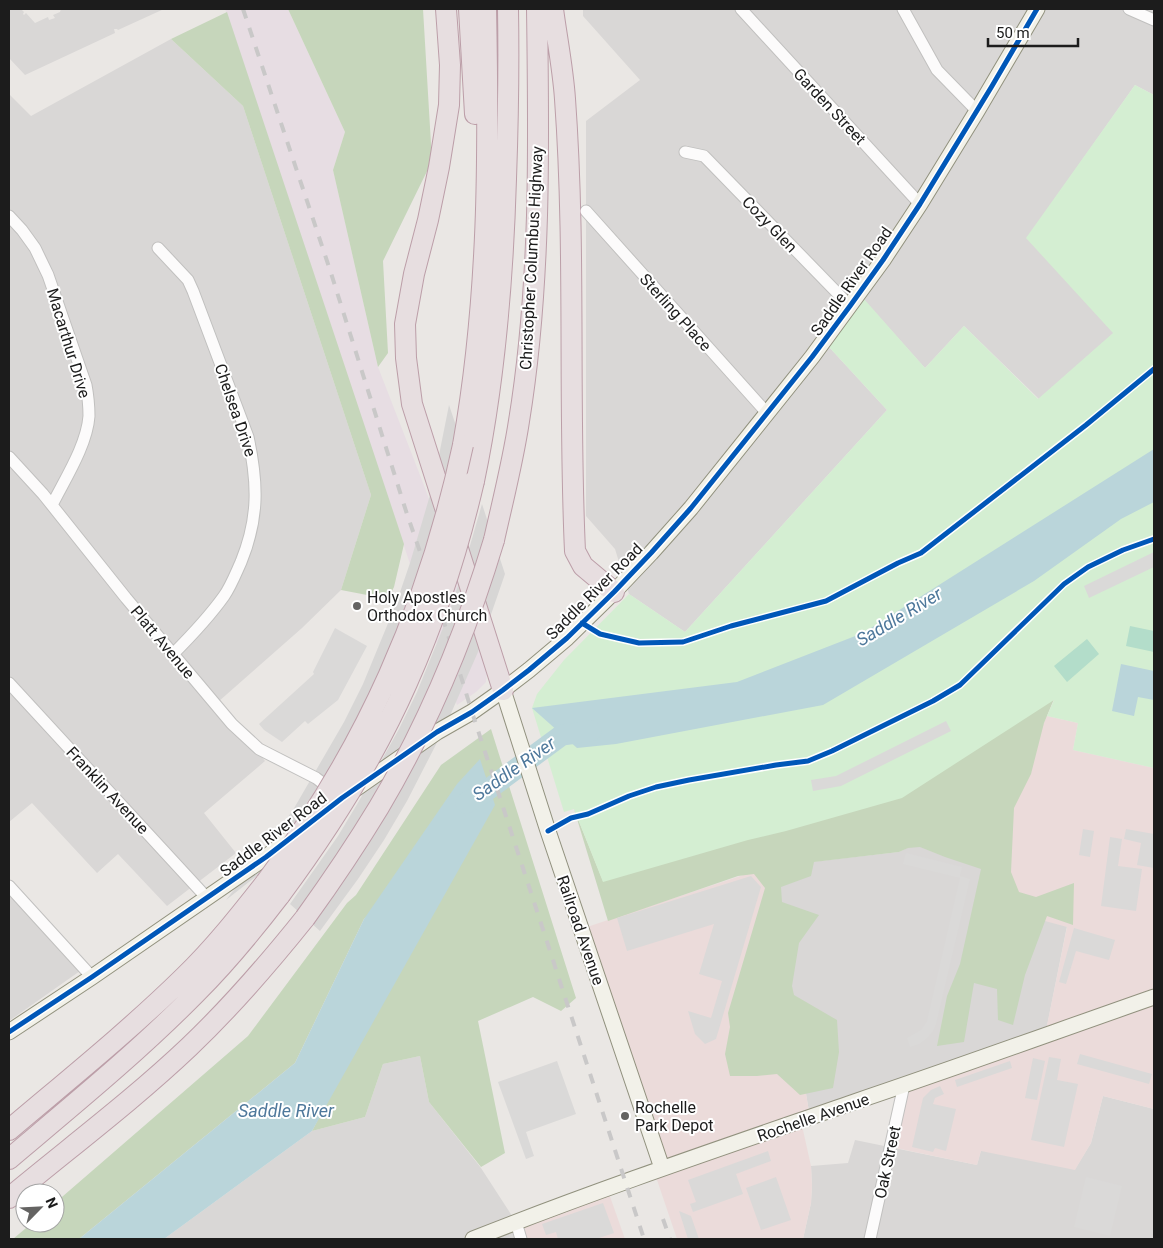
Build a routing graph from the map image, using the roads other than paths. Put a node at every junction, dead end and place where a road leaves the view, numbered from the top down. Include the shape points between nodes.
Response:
1 (446, 9) edge
2 (469, 9) edge
3 (486, 9) edge
4 (508, 9) edge
5 (537, 9) edge
6 (553, 9) edge
7 (741, 9) edge
8 (903, 9) edge
9 (1037, 9) edge
10 (1129, 9) edge
11 (1154, 20) edge
12 (977, 111) junction
13 (685, 152) dead end
14 (920, 204) junction
15 (586, 211) dead end
16 (9, 216) edge
17 (158, 248) dead end
18 (484, 263) junction
19 (850, 306) junction
20 (767, 413) junction
21 (9, 457) edge
22 (52, 505) junction
23 (614, 592) junction
24 (173, 654) junction
25 (9, 683) edge
26 (503, 690) junction
27 (342, 798) junction
28 (9, 886) edge
29 (273, 889) junction
30 (207, 898) junction
31 (92, 976) junction
32 (1154, 997) edge
33 (9, 1032) edge
34 (904, 1085) junction
35 (9, 1130) edge
36 (9, 1159) edge
37 (662, 1168) junction
38 (9, 1198) edge
39 (516, 1222) junction
40 (474, 1239) edge
41 (521, 1239) edge
42 (870, 1239) edge

1 - 26 highway via 449,105 405,324 406,358 412,404
2 - 18 highway
3 - 18 highway, Christopher Columbus Highway via 488,139
4 - 29 highway, Christopher Columbus Highway, bridge via 508,143 499,317 489,403 466,517 424,643 388,722 322,837
5 - 38 highway, Christopher Columbus Highway, bridge via 536,212 525,377 494,540 440,689 396,776 360,837 305,918 250,984 189,1047 124,1105
6 - 23 highway via 565,97 571,206 575,551 583,566
7 - 14 street, Garden Street
8 - 12 street via 937,70
9 - 12 street, Saddle River Road
10 - 11 street
12 - 14 street, Saddle River Road
13 - 19 street, Cozy Glen via 704,156
14 - 19 street, Saddle River Road
15 - 20 street, Sterling Place
16 - 22 street, Macarthur Drive via 35,248 48,275 89,400 86,434
17 - 24 street, Chelsea Drive via 188,280 193,291 248,437 256,486 253,525 236,573 202,624
18 - 29 highway, Christopher Columbus Highway, bridge via 475,368 463,445 436,553 406,635 368,720
19 - 20 street, Saddle River Road
20 - 23 street, Saddle River Road via 691,508
21 - 22 street, Platt Avenue
22 - 24 street, Platt Avenue
23 - 26 street, Saddle River Road via 567,638
24 - 27 street, Platt Avenue via 232,724 259,749 316,778
25 - 30 street, Franklin Avenue
26 - 27 street, Saddle River Road
26 - 37 street, Railroad Avenue
27 - 30 street, Saddle River Road
28 - 31 street
29 - 35 highway, Christopher Columbus Highway via 244,911 154,1006
29 - 36 highway, Christopher Columbus Highway via 228,959 198,992
30 - 31 street, Saddle River Road
31 - 33 street, Saddle River Road
32 - 34 street, Rochelle Avenue
34 - 37 street, Rochelle Avenue
34 - 42 street, Oak Street
37 - 39 street, Rochelle Avenue
39 - 40 street, Rochelle Avenue
39 - 41 street

